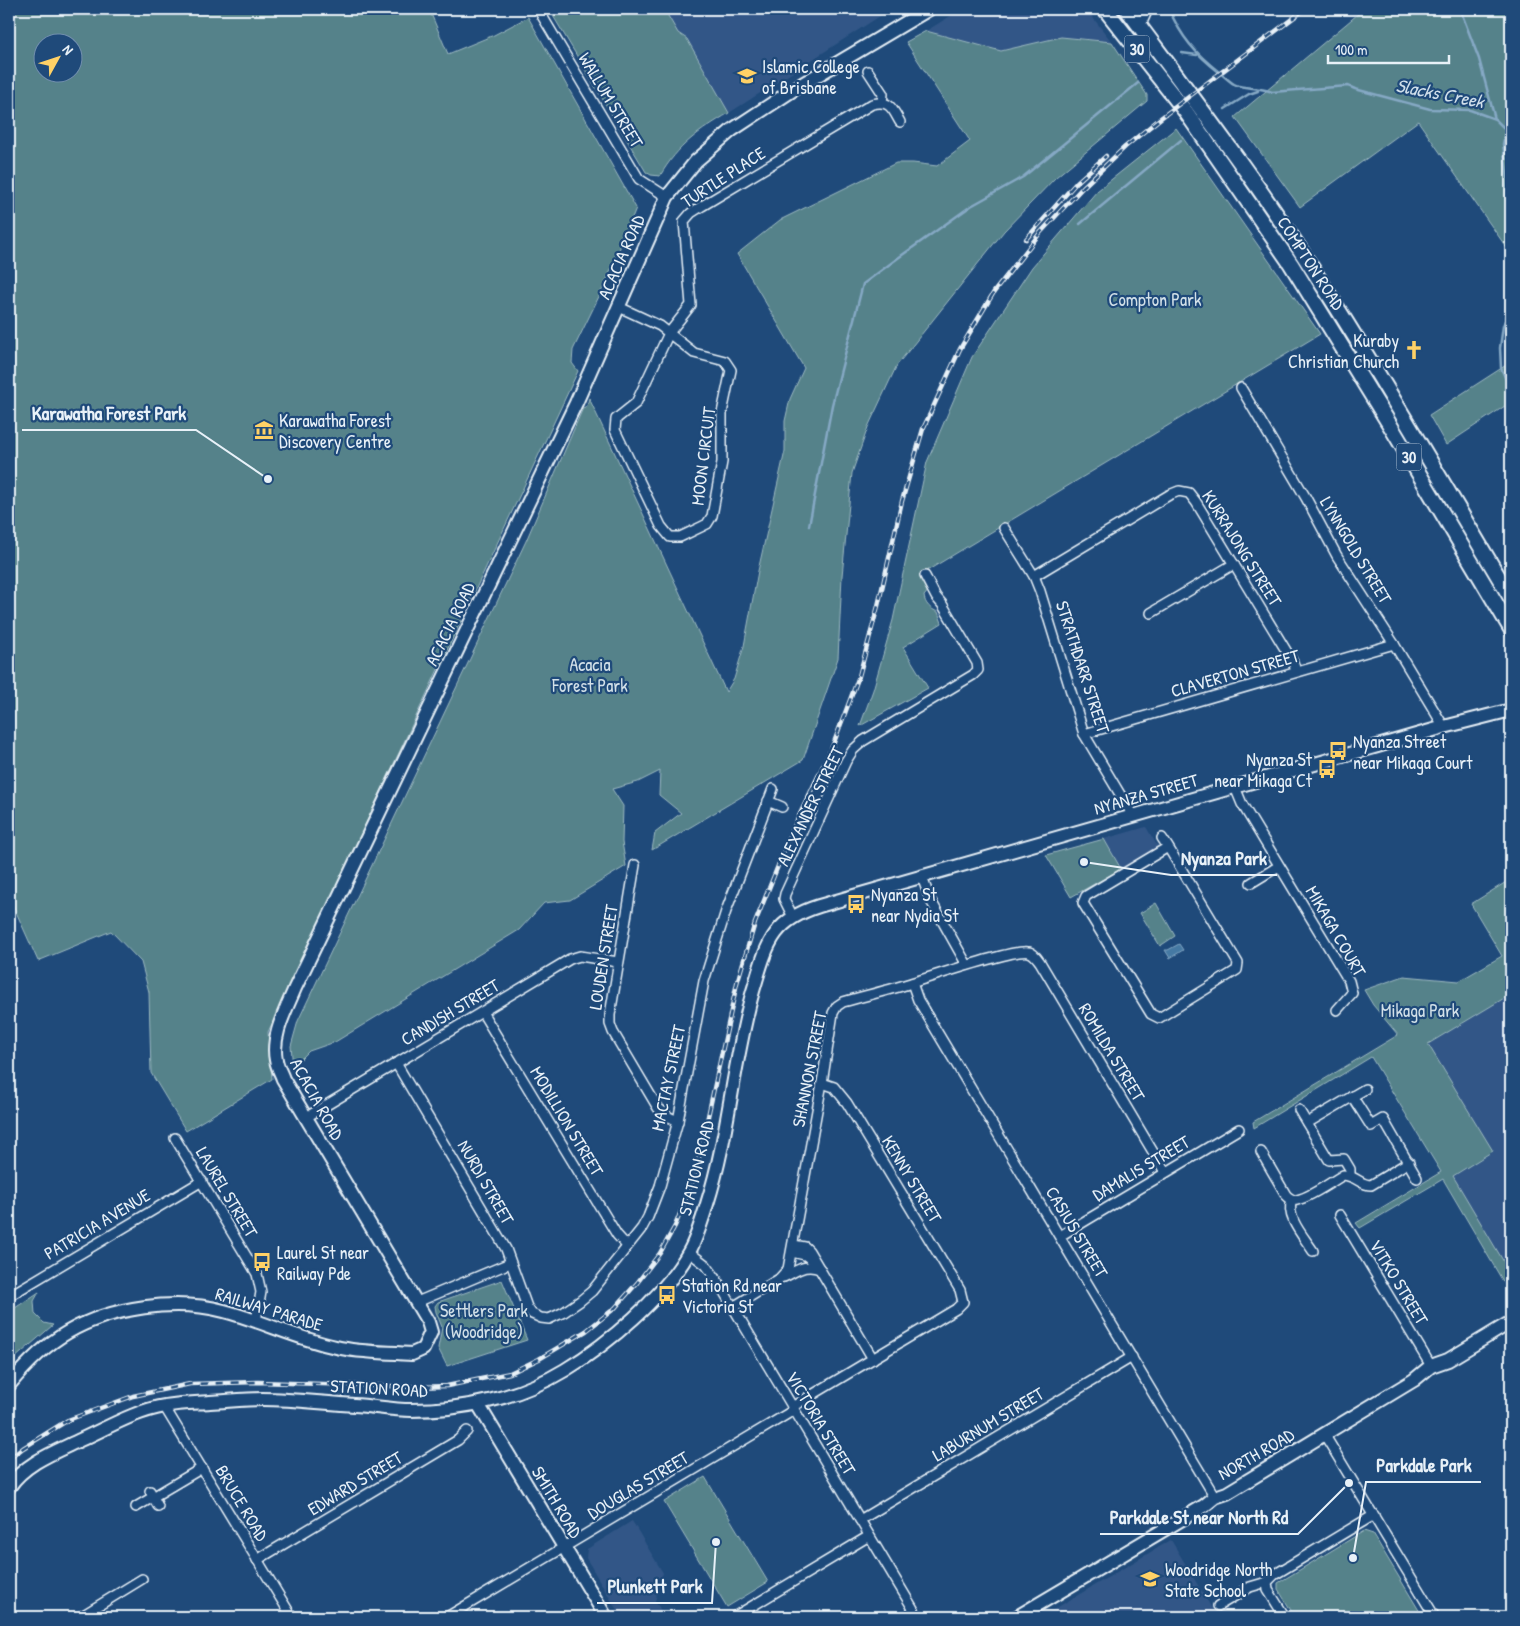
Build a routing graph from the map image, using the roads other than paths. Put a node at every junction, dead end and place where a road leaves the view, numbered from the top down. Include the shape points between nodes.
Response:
1 (538, 9) edge
2 (929, 9) edge
3 (1105, 9) edge
4 (1127, 9) edge
5 (1148, 9) edge
6 (1140, 27) junction
7 (868, 71) dead end
8 (882, 102) junction
9 (900, 122) dead end
10 (667, 197) junction
11 (1274, 211) junction
12 (1274, 241) junction
13 (618, 307) junction
14 (669, 333) junction
15 (1241, 388) dead end
16 (1004, 528) dead end
17 (1234, 564) junction
18 (926, 576) dead end
19 (1034, 576) junction
20 (1511, 598) edge
21 (1151, 613) dead end
22 (1511, 628) edge
23 (1394, 644) junction
24 (1296, 671) junction
25 (1511, 710) edge
26 (1444, 727) junction
27 (1084, 734) junction
28 (1235, 787) junction
29 (773, 789) dead end
30 (768, 801) junction
31 (782, 807) dead end
32 (1133, 816) junction
33 (1162, 838) dead end
34 (1168, 847) junction
35 (635, 865) dead end
36 (1279, 866) junction
37 (922, 877) junction
38 (1251, 883) dead end
39 (793, 917) junction
40 (1028, 951) joint
41 (618, 962) junction
42 (968, 965) junction
43 (912, 983) junction
44 (1337, 1010) dead end
45 (482, 1012) junction
46 (396, 1063) junction
47 (822, 1083) junction
48 (1365, 1089) dead end
49 (1352, 1096) junction
50 (1299, 1110) dead end
51 (306, 1118) junction
52 (678, 1121) junction
53 (1307, 1123) junction
54 (1239, 1129) dead end
55 (175, 1138) dead end
56 (1261, 1152) dead end
57 (1409, 1162) junction
58 (1165, 1172) junction
59 (1350, 1176) junction
60 (1416, 1178) dead end
61 (202, 1180) junction
62 (1292, 1200) junction
63 (1340, 1215) dead end
64 (797, 1222) junction
65 (1060, 1236) junction
66 (627, 1246) junction
67 (792, 1248) junction
68 (810, 1251) junction
69 (1313, 1251) dead end
70 (689, 1252) junction
71 (510, 1263) junction
72 (819, 1268) junction
73 (779, 1279) junction
74 (9, 1296) edge
75 (417, 1302) junction
76 (963, 1302) joint
77 (733, 1307) junction
78 (541, 1318) joint
79 (256, 1321) junction
80 (1511, 1322) edge
81 (423, 1348) joint
82 (1132, 1357) junction
83 (873, 1359) junction
84 (1431, 1366) junction
85 (9, 1384) edge
86 (478, 1404) junction
87 (164, 1406) junction
88 (793, 1408) junction
89 (467, 1431) dead end
90 (1324, 1434) junction
91 (202, 1468) junction
92 (9, 1487) edge
93 (152, 1494) junction
94 (1215, 1497) junction
95 (158, 1506) dead end
96 (136, 1508) dead end
97 (1374, 1515) junction
98 (860, 1520) junction
99 (869, 1536) junction
100 (564, 1548) junction
101 (257, 1560) junction
102 (142, 1579) dead end
103 (1267, 1582) junction
104 (1218, 1606) dead end
105 (80, 1617) edge
106 (292, 1617) edge
107 (448, 1617) edge
108 (606, 1617) edge
109 (734, 1617) edge
110 (918, 1617) edge
111 (1017, 1617) edge
112 (1285, 1617) edge
113 (1436, 1617) edge

1 - 10 street, WALLUM STREET via 638,179
2 - 10 street, ACACIA ROAD via 732,130 696,161
3 - 12 main road, COMPTON ROAD / 30 via 1180,105
4 - 6 main road, COMPTON ROAD / 30
5 - 6 street
6 - 11 main road, COMPTON ROAD / 30
7 - 8 street via 883,94
8 - 9 street via 890,105
8 - 14 street, TURTLE PLACE via 872,104 687,217 684,227 691,305
10 - 13 street, ACACIA ROAD
11 - 12 main road via 1268,219 1274,229
11 - 20 main road, COMPTON ROAD / 30 via 1350,330
12 - 22 main road, COMPTON ROAD / 30 via 1306,287
13 - 14 street, MOON CIRCUIT
13 - 51 street, ACACIA ROAD via 576,403 295,988 279,1028 276,1060 283,1079
14 - 14 street, MOON CIRCUIT via 636,403 618,416 615,430 661,526 674,538 701,528 712,516 722,462 722,413 731,370 724,361 694,353
15 - 23 street, LYNNGOLD STREET via 1337,556
16 - 19 street, STRATHDARR STREET
17 - 19 street, KURRAJONG STREET via 1196,502 1189,493 1179,492
17 - 21 street
17 - 24 street, KURRAJONG STREET
18 - 39 street, ALEXANDER STREET via 977,663 978,670 853,750 785,894 784,899
19 - 27 street, STRATHDARR STREET
23 - 24 street, CLAVERTON STREET
23 - 26 street, LYNNGOLD STREET
24 - 27 street, CLAVERTON STREET
25 - 26 street, NYANZA STREET
26 - 28 street, NYANZA STREET
27 - 32 street, STRATHDARR STREET
28 - 32 street, NYANZA STREET
28 - 36 street, MIKAGA COURT
29 - 30 street, MACTAY STREET
30 - 31 street
30 - 52 street, MACTAY STREET via 726,911 704,981
32 - 37 street, NYANZA STREET
33 - 34 street
34 - 34 street via 1239,967 1159,1018 1151,1014 1083,903 1086,896
35 - 41 street, LOUDEN STREET
36 - 38 street
36 - 44 street, MIKAGA COURT via 1349,981 1352,993
37 - 39 street, NYANZA STREET via 819,906
37 - 42 street via 930,899
39 - 70 street, STATION ROAD via 775,934 760,969 742,1038 717,1168
40 - 42 street, SHANNON STREET
40 - 58 street, ROMILDA STREET via 1040,962
41 - 45 street, CANDISH STREET via 580,956 570,959
41 - 52 street, LOUDEN STREET via 610,1015 613,1032 658,1108
42 - 43 street, SHANNON STREET
43 - 47 street, SHANNON STREET via 836,1006
43 - 65 street, CASIUS STREET via 918,1000
45 - 46 street, CANDISH STREET
45 - 66 street, MODILLION STREET via 617,1235
46 - 51 street, CANDISH STREET
46 - 71 street, NURDI STREET via 506,1249
47 - 64 street, SHANNON STREET
47 - 76 street, KENNY STREET via 834,1087 847,1102 960,1290
48 - 49 street
49 - 53 street
49 - 57 street via 1371,1126 1383,1119
50 - 53 street
51 - 75 street, ACACIA ROAD
52 - 66 street, MACTAY STREET via 654,1205 642,1228
53 - 59 street via 1330,1160 1344,1159
54 - 58 street, DAMALIS STREET
55 - 61 street, LAUREL STREET
56 - 62 street
57 - 59 street via 1371,1185
57 - 60 street
58 - 65 street, DAMALIS STREET
59 - 62 street via 1343,1175 1323,1188
61 - 74 street, PATRICIA AVENUE
61 - 79 street, LAUREL STREET via 258,1274 261,1292
62 - 69 street via 1290,1214
63 - 84 street, VITKO STREET
64 - 67 street, SHANNON STREET
64 - 68 street
65 - 82 street, CASIUS STREET
66 - 78 street, MACTAY STREET via 592,1291 564,1312 549,1319
67 - 68 street
67 - 72 street
67 - 73 street, SHANNON STREET via 788,1269
68 - 72 street
70 - 77 street, VICTORIA STREET via 706,1265
70 - 86 street, STATION ROAD via 629,1322 584,1357 535,1385
71 - 75 street
71 - 78 street, NURDI STREET via 527,1307
72 - 73 street via 805,1266
72 - 83 street
73 - 77 street, SHANNON STREET
75 - 81 street, ACACIA ROAD via 431,1332
76 - 83 street, DOUGLAS STREET via 956,1310
77 - 88 street, VICTORIA STREET
79 - 81 street, RAILWAY PARADE via 337,1348 412,1354
79 - 85 street, RAILWAY PARADE via 193,1305 147,1306 117,1313 69,1331 24,1366
80 - 84 street, NORTH ROAD via 1448,1360
82 - 94 street, CASIUS STREET
82 - 98 street, LABURNUM STREET
83 - 88 street, DOUGLAS STREET
84 - 90 street, NORTH ROAD via 1414,1380
86 - 87 street, STATION ROAD via 407,1410 258,1399
86 - 100 street, SMITH ROAD
87 - 91 street, BRUCE ROAD
87 - 92 street, STATION ROAD via 137,1414 50,1454 31,1465
88 - 98 street, VICTORIA STREET
88 - 100 street, DOUGLAS STREET
89 - 101 street, EDWARD STREET via 458,1440
90 - 94 street, NORTH ROAD via 1227,1493
90 - 97 street
91 - 93 street
91 - 101 street, BRUCE ROAD
93 - 95 street
93 - 96 street
94 - 111 street, NORTH ROAD
97 - 103 street
97 - 113 street
98 - 99 street, VICTORIA STREET
99 - 109 street
99 - 110 street, VICTORIA STREET
100 - 107 street, DOUGLAS STREET
100 - 108 street, SMITH ROAD
101 - 106 street, BRUCE ROAD
102 - 105 street
103 - 104 street via 1250,1587
103 - 112 street via 1268,1590

